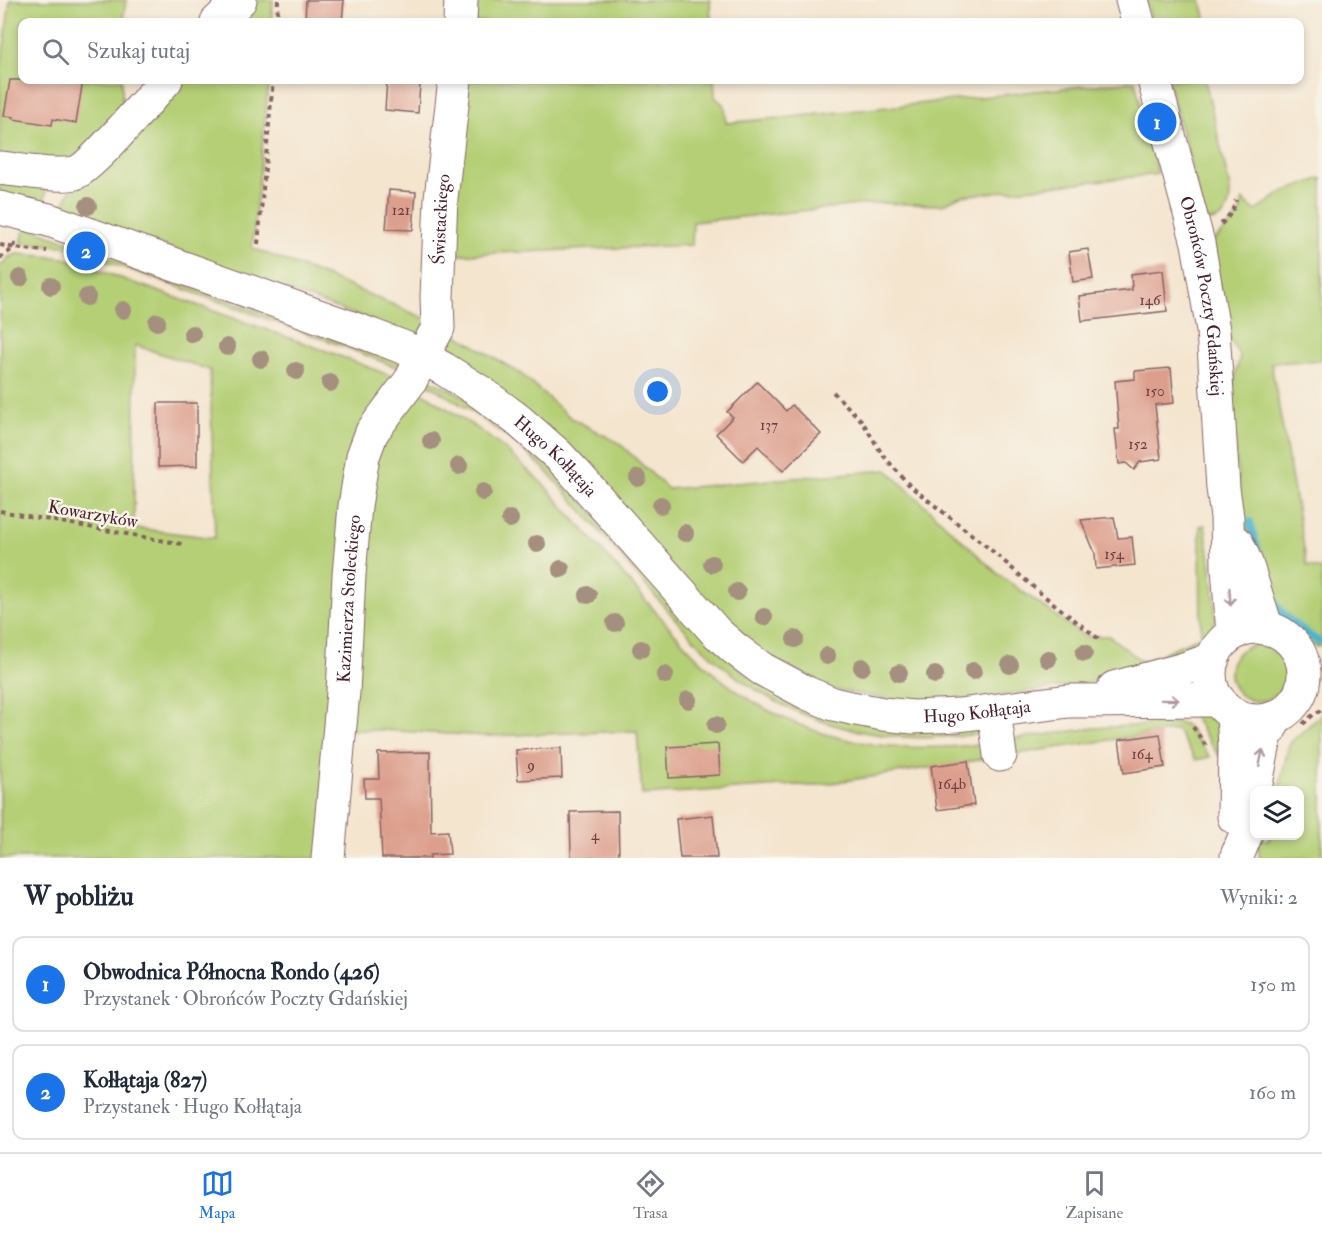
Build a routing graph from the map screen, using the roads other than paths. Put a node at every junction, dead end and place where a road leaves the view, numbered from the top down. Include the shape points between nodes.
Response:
1 (240, 0) edge
2 (461, 0) edge
3 (1132, 0) edge
4 (221, 18) edge
5 (460, 18) edge
6 (1137, 18) edge
7 (162, 84) edge
8 (455, 84) edge
9 (1155, 84) edge
10 (0, 168) edge
11 (0, 208) edge
12 (422, 357) junction
13 (1227, 517) junction
14 (1267, 629) junction
15 (1223, 646) junction
16 (1311, 655) edge
17 (1311, 691) edge
18 (1069, 701) junction
19 (1226, 707) junction
20 (994, 711) junction
21 (1276, 718) junction
22 (1000, 755) dead end
23 (1237, 857) edge
24 (328, 858) edge

1 - 4 street
2 - 5 street
3 - 6 street
7 - 10 street via 77,173
8 - 12 street, Świstackiego via 441,198 438,328
9 - 13 street, Obrońców Poczty Gdańskiej via 1198,243 1213,330
11 - 12 street, Hugo Kołłątaja via 91,234
12 - 20 street, Hugo Kołłątaja via 482,393 550,448 708,623 762,669 819,699 876,713 936,717
12 - 24 street, Kazimierza Stoleckiego via 403,393 372,432 363,456 349,575 344,692
13 - 14 street, Obrońców Poczty Gdańskiej
13 -> 15 street, Obrońców Poczty Gdańskiej
14 - 15 street via 1247,628
14 - 16 street via 1279,632
15 - 18 street, Hugo Kołłątaja via 1181,670
15 - 19 street via 1210,674 1213,690
16 - 17 street via 1304,669 1304,683
17 - 21 street
18 -> 19 street, Hugo Kołłątaja
18 - 20 street, Hugo Kołłątaja
19 - 21 street via 1247,720
19 - 23 street via 1235,746 1233,833
20 - 22 street
23 -> 21 street via 1246,834 1265,738

